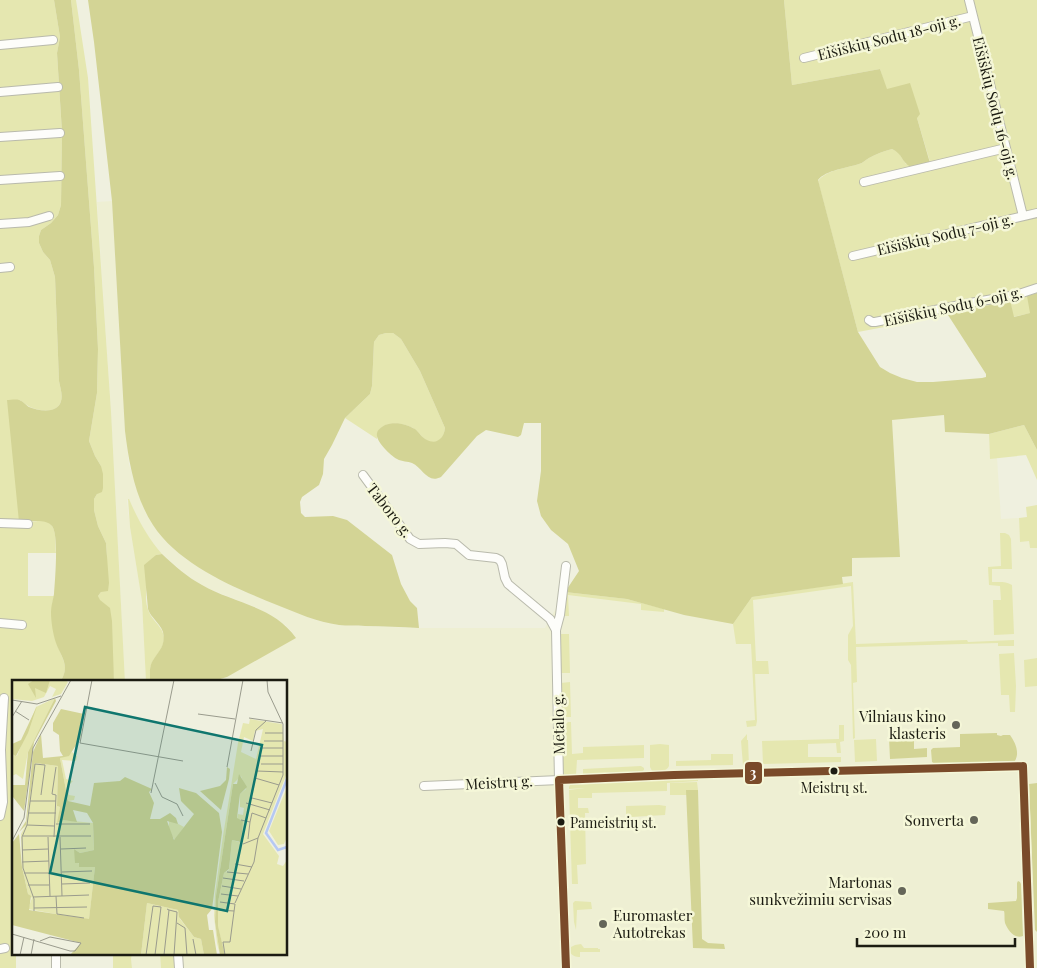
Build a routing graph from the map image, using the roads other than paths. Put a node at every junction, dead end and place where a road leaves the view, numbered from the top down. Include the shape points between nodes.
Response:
1 (969, 0) edge
2 (973, 16) junction
3 (53, 40) dead end
4 (0, 45) edge
5 (804, 58) dead end
6 (58, 87) dead end
7 (0, 92) edge
8 (60, 133) dead end
9 (0, 137) edge
10 (1006, 148) junction
11 (60, 176) dead end
12 (0, 180) edge
13 (864, 182) dead end
14 (1037, 212) edge
15 (49, 216) dead end
16 (1023, 216) junction
17 (0, 224) edge
18 (853, 256) dead end
19 (0, 268) edge
20 (10, 268) dead end
21 (1037, 288) edge
22 (869, 320) dead end
23 (363, 475) dead end
24 (0, 523) edge
25 (28, 524) dead end
26 (566, 566) dead end
27 (0, 623) edge
28 (22, 625) dead end
29 (556, 630) junction
30 (4, 698) dead end
31 (1, 773) edge
32 (559, 780) junction
33 (424, 786) dead end
34 (0, 814) edge
35 (566, 968) edge
36 (1030, 968) edge

1 - 2 street, Eišiškių Sodų 16-oji g.
2 - 5 street, Eišiškių Sodų 18-oji g.
2 - 10 street, Eišiškių Sodų 16-oji g.
3 - 4 street
6 - 7 street
8 - 9 street
10 - 13 street
10 - 16 street, Eišiškių Sodų 16-oji g.
11 - 12 street
14 - 16 street, Eišiškių Sodų 7-oji g.
15 - 17 street via 29,222
16 - 18 street, Eišiškių Sodų 7-oji g.
19 - 20 street
21 - 22 street, Eišiškių Sodų 6-oji g. via 1016,295 875,322
23 - 29 street, Taboro g. via 410,539 419,544 456,544 469,555 500,560 508,584 550,619
24 - 25 street
26 - 29 street, Metalo g.
27 - 28 street
29 - 32 street, Metalo g.
30 - 31 street
31 - 34 street
32 - 33 street, Meistrų g.
32 - 35 street, Metalo g.
32 - 36 street, Meistrų g. via 1023,766

